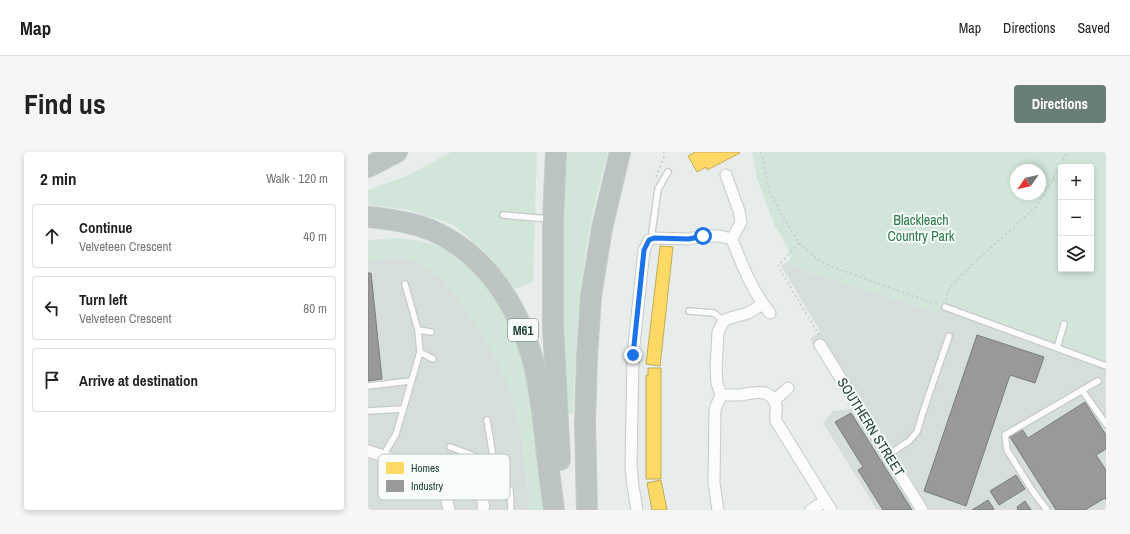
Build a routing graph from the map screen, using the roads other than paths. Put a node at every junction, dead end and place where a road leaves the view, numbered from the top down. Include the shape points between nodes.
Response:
1 (397, 152) edge
2 (556, 152) edge
3 (620, 152) edge
4 (368, 167) edge
5 (668, 172) dead end
6 (726, 175) dead end
7 (502, 215) dead end
8 (368, 217) edge
9 (552, 220) junction
10 (654, 238) junction
11 (732, 239) junction
12 (405, 284) dead end
13 (763, 304) junction
14 (945, 307) road end
15 (689, 311) dead end
16 (770, 313) dead end
17 (724, 321) junction
18 (1064, 324) dead end
19 (418, 330) junction
20 (431, 332) dead end
21 (949, 336) dead end
22 (820, 344) road end
23 (1057, 348) junction
24 (420, 352) junction
25 (434, 359) dead end
26 (1106, 366) edge
27 (410, 381) junction
28 (1098, 381) dead end
29 (368, 386) edge
30 (788, 388) dead end
31 (1082, 390) junction
32 (721, 395) junction
33 (774, 401) junction
34 (403, 409) junction
35 (368, 411) edge
36 (487, 420) dead end
37 (1106, 424) edge
38 (450, 448) dead end
39 (384, 454) edge
40 (468, 454) edge
41 (493, 454) edge
42 (888, 455) junction
43 (510, 490) edge
44 (447, 500) edge
45 (483, 500) edge
46 (828, 506) edge
47 (449, 510) edge
48 (483, 510) edge
49 (511, 510) edge
50 (554, 510) edge
51 (563, 510) edge
52 (587, 510) edge
53 (637, 510) edge
54 (718, 510) edge
55 (812, 510) edge
56 (922, 510) edge
57 (1047, 510) edge

1 - 4 highway
2 - 9 highway, M61
3 - 52 highway via 602,228 591,296 585,423
5 - 10 lane via 658,189 652,232
6 - 11 street via 741,222
7 - 9 lane
8 - 50 highway, M61 via 411,223 454,242 475,258 512,304 533,359 542,407
9 - 51 highway, M61 via 553,327
10 - 11 street via 689,239 719,236
10 - 53 street via 649,240 644,250 633,355 632,467
11 - 13 street via 745,273
12 - 19 lane
13 - 16 street
13 - 17 street via 748,313
14 - 23 lane
15 - 17 lane via 714,313
17 - 32 street via 718,332 716,368
18 - 23 lane
19 - 20 lane
19 - 24 lane
21 - 42 lane via 918,432
22 - 42 street, SOUTHERN STREET
23 - 26 lane
24 - 25 lane
24 - 27 lane
27 - 29 lane
27 - 34 lane
28 - 31 lane
30 - 33 street
31 - 37 lane
31 - 57 lane via 1005,435 1007,450
32 - 33 street via 760,392 769,395
32 - 54 street via 715,409 714,483
33 - 46 street via 776,421
34 - 35 lane
34 - 39 lane via 396,434
36 - 41 lane
38 - 40 lane
42 - 56 street, SOUTHERN STREET
43 - 49 lane
44 - 47 street
45 - 48 street
46 - 55 street

